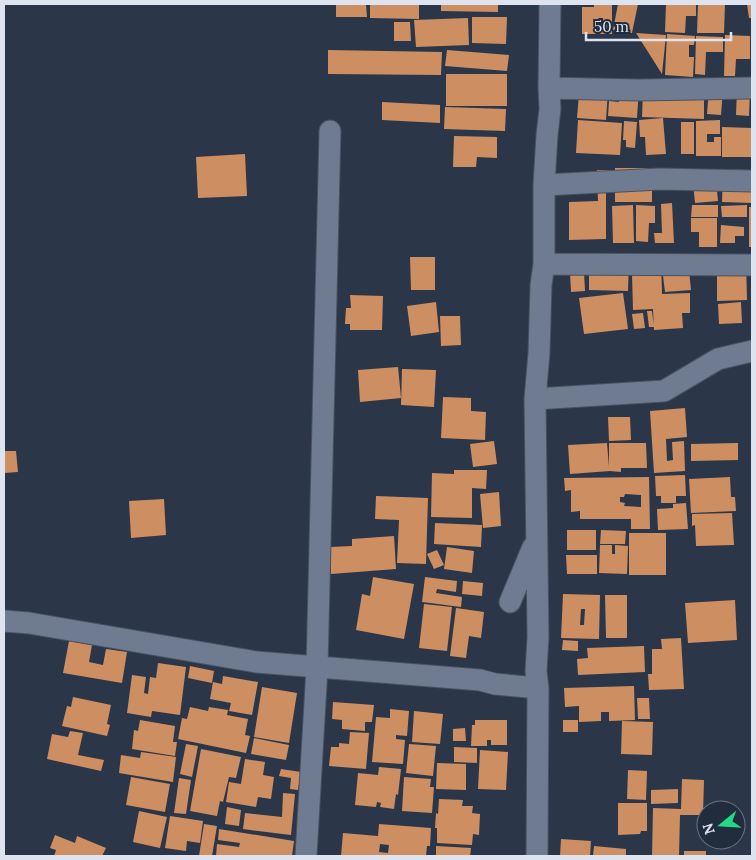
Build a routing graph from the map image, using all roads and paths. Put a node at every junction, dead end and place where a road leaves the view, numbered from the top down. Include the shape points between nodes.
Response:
1 (550, 4) edge
2 (548, 88) junction
3 (752, 88) edge
4 (330, 131) dead end
5 (752, 181) edge
6 (544, 185) junction
7 (544, 264) junction
8 (752, 265) edge
9 (752, 352) edge
10 (535, 399) junction
11 (536, 540) junction
12 (510, 602) dead end
13 (4, 621) edge
14 (317, 668) junction
15 (538, 688) junction
16 (306, 856) edge
17 (537, 856) edge

1 - 2 street
2 - 3 street
2 - 6 street via 550,109
4 - 14 street
5 - 6 street via 660,179
6 - 7 street
7 - 8 street
7 - 10 street
9 - 10 street via 718,359 664,391
10 - 11 street
11 - 12 street
11 - 15 street
13 - 14 street via 256,662
14 - 15 street via 480,680
14 - 16 street
15 - 17 street

